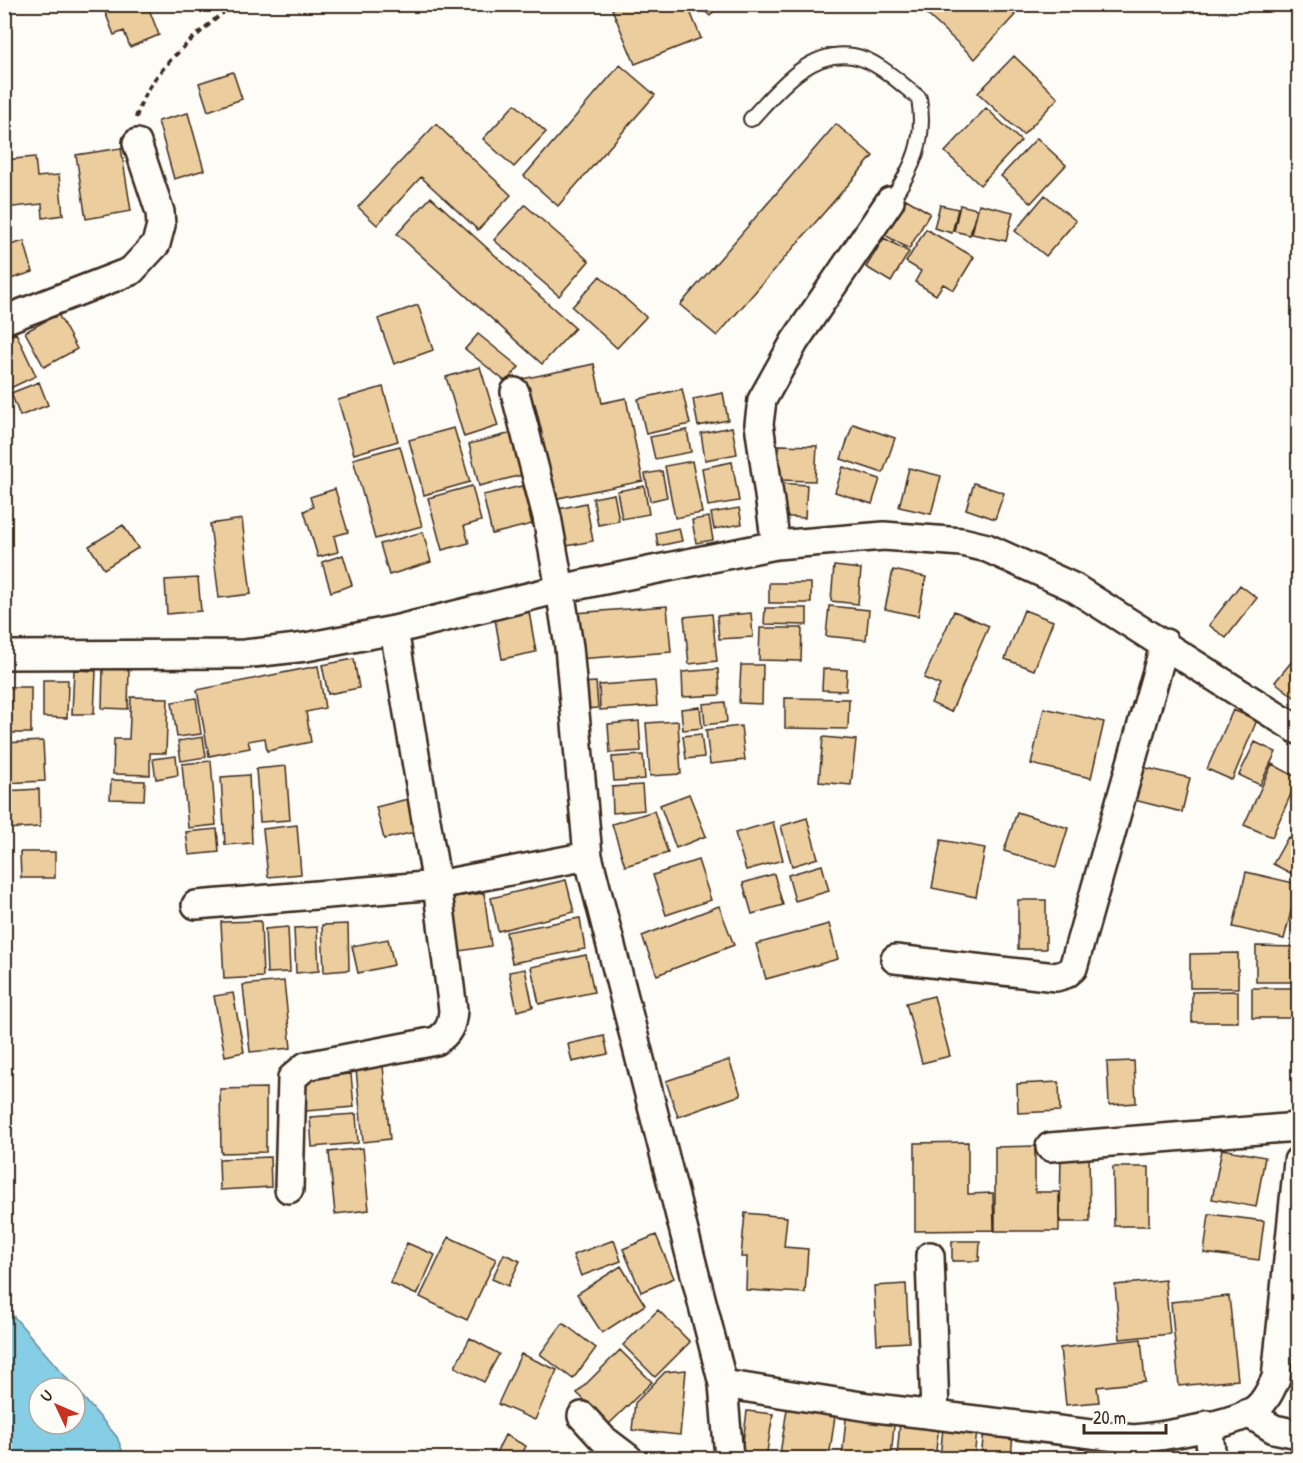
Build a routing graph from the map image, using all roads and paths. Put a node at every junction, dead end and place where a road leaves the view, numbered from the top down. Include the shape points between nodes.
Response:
1 (233, 4) edge
2 (751, 118) dead end
3 (137, 143) joint
4 (890, 201) joint
5 (4, 320) edge
6 (515, 392) dead end
7 (776, 545) junction
8 (560, 589) junction
9 (394, 630) junction
10 (1165, 643) junction
11 (4, 656) edge
12 (1299, 730) edge
13 (588, 856) junction
14 (437, 885) junction
15 (196, 905) dead end
16 (895, 959) dead end
17 (1299, 1127) edge
18 (1050, 1147) dead end
19 (1299, 1161) edge
20 (289, 1189) dead end
21 (930, 1256) dead end
22 (723, 1384) junction
23 (1248, 1413) junction
24 (935, 1414) junction
25 (582, 1416) dead end
26 (1208, 1425) junction
27 (1299, 1434) edge
28 (628, 1458) edge
29 (729, 1458) edge
30 (1212, 1458) edge

1 - 3 path via 157,76 140,101 135,119
2 - 4 lane via 791,76 830,57 854,56 885,72 919,98 923,123 906,179
3 - 5 street via 160,212 156,244 131,271
4 - 7 street via 795,341 762,399 759,424
6 - 8 street via 547,517
7 - 8 street
7 - 10 street via 884,536 962,542 987,548 1073,587
8 - 9 street
8 - 13 street
9 - 11 street via 245,654
9 - 14 street
10 - 12 street
10 - 16 street via 1073,968 1056,977
13 - 14 street
13 - 22 street
14 - 15 street
14 - 20 street via 452,1024 446,1035 436,1041 306,1066 295,1073
17 - 18 street
19 - 23 street via 1276,1378 1263,1401
21 - 24 street
22 - 24 street
22 - 29 street
23 - 26 street
23 - 27 street via 1274,1429
24 - 26 street via 1133,1439 1174,1435
25 - 28 street
26 - 30 street

